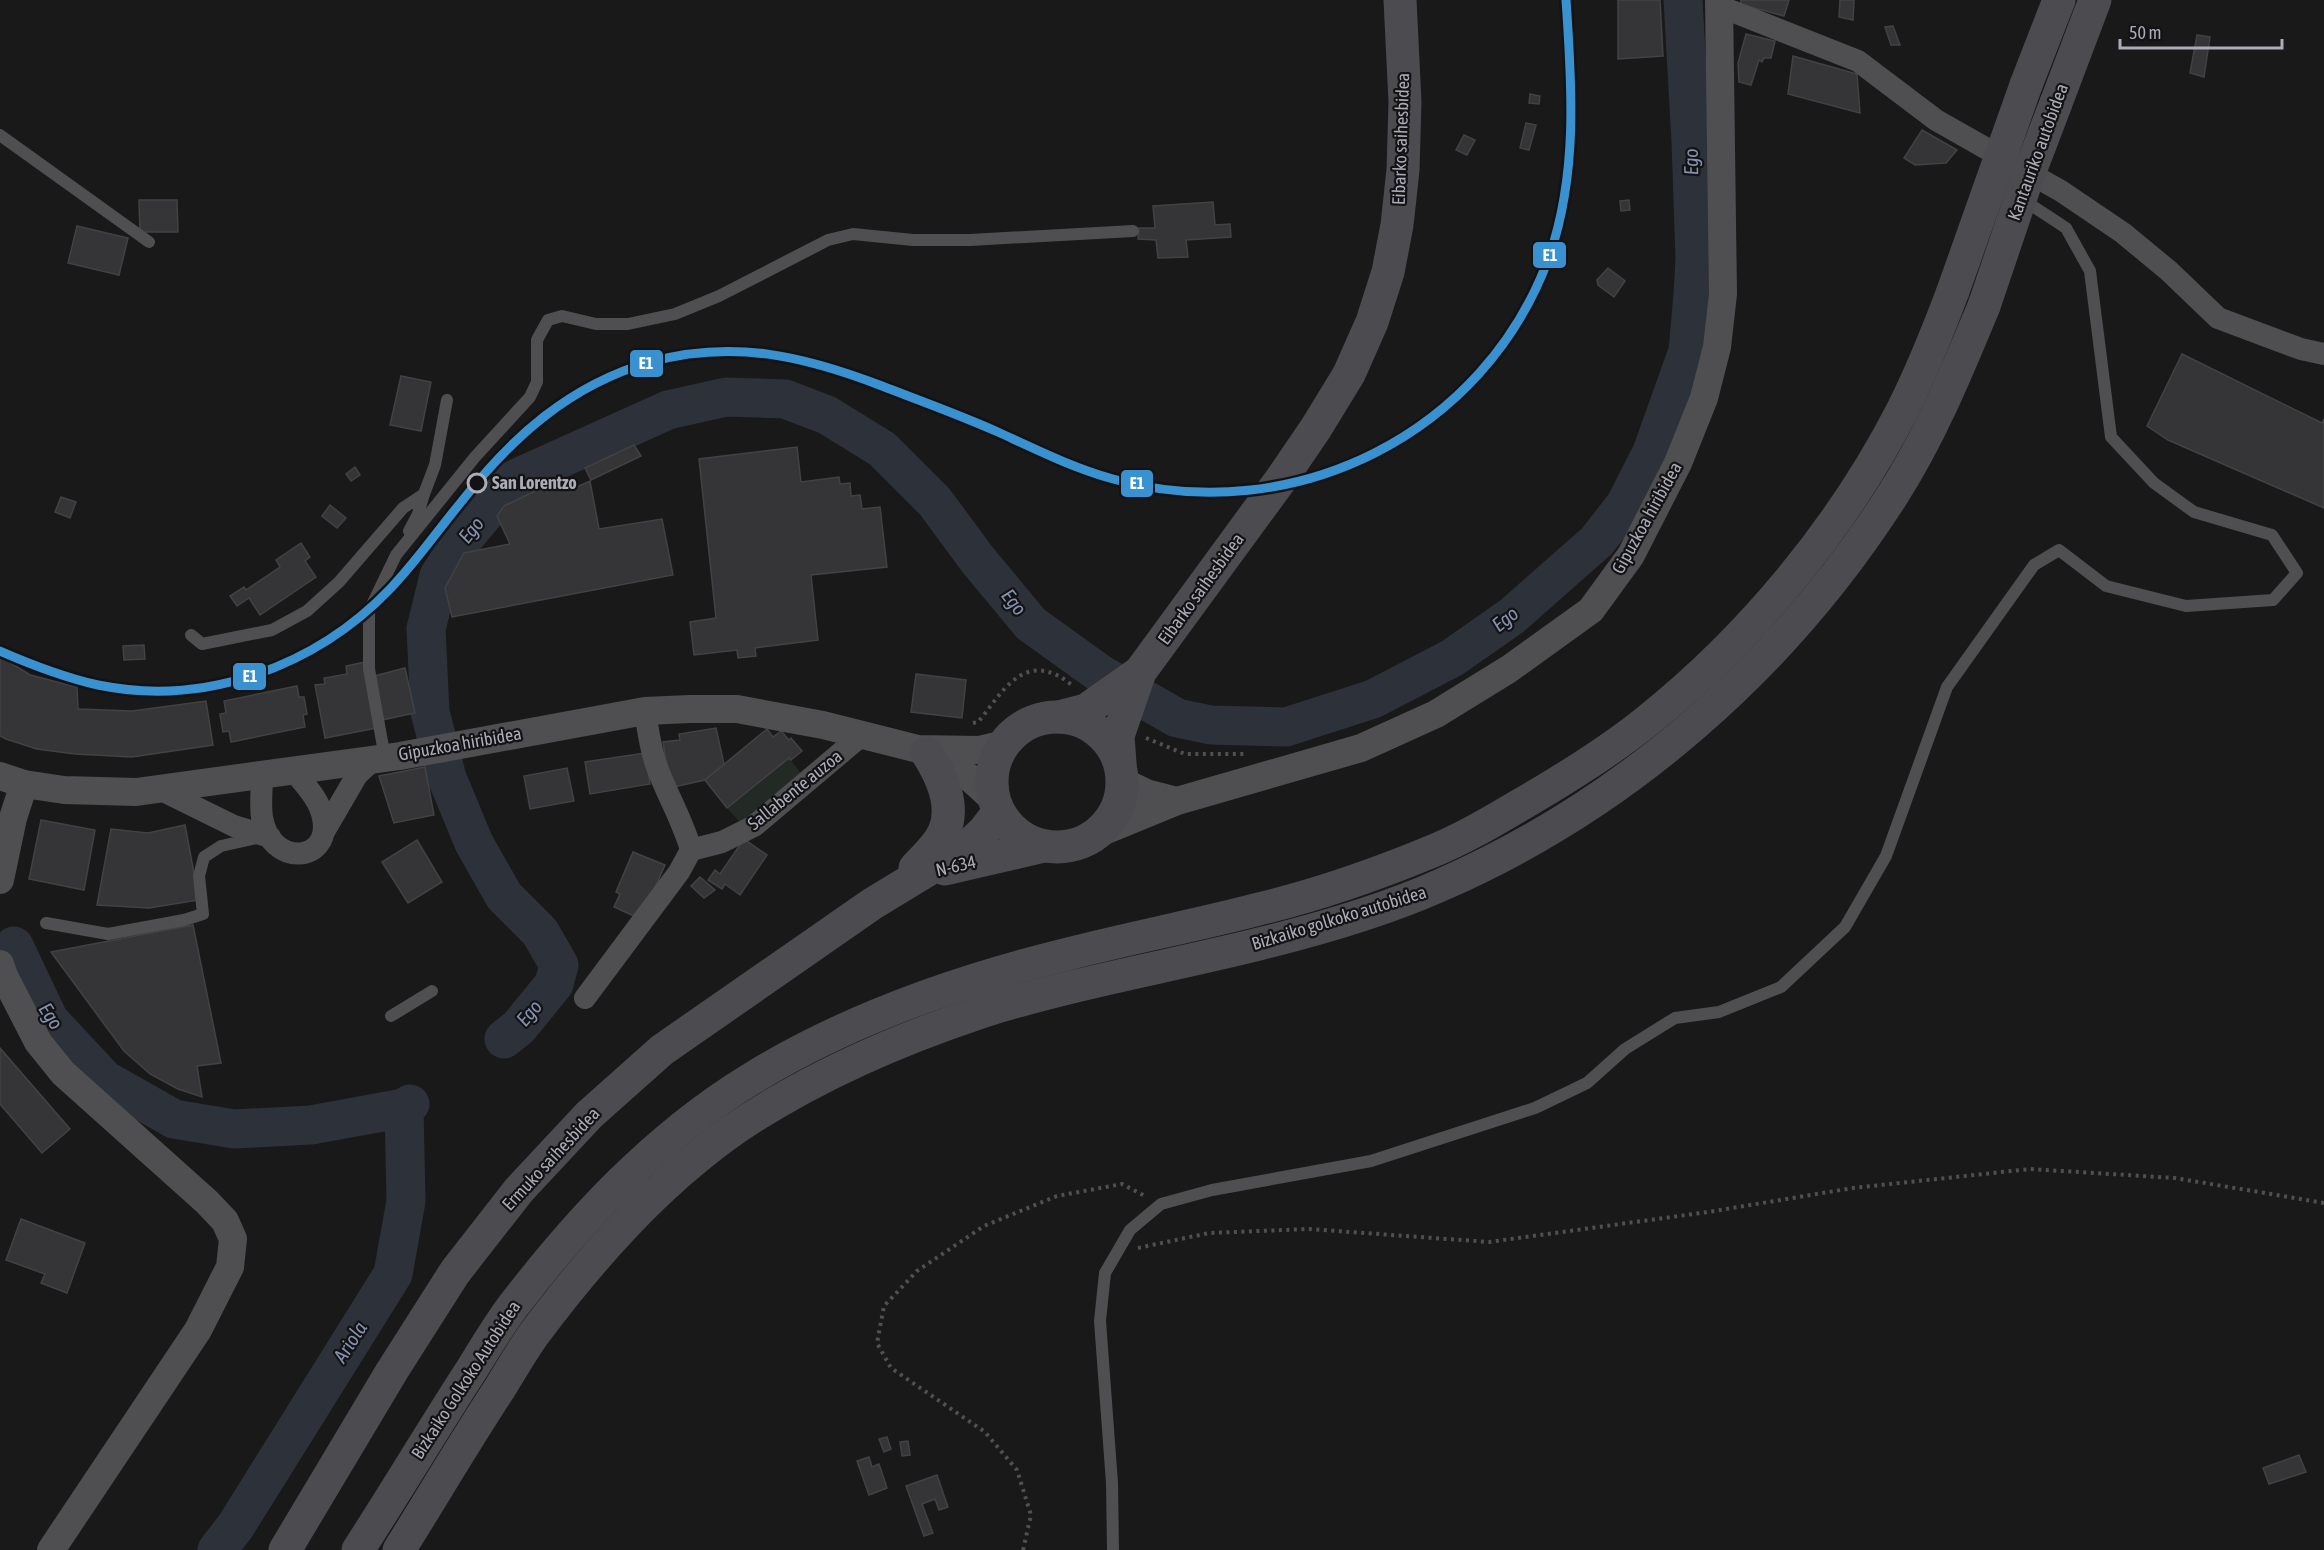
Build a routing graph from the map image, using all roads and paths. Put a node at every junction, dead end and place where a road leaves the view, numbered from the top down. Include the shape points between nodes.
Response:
1 (1400, 0) edge
2 (2059, 0) edge
3 (2095, 0) edge
4 (1719, 3) edge
5 (0, 135) edge
6 (2006, 174) junction
7 (1133, 231) dead end
8 (149, 242) dead end
9 (1953, 291) joint
10 (1984, 306) joint
11 (2324, 354) edge
12 (447, 400) dead end
13 (424, 494) junction
14 (396, 555) junction
15 (191, 634) dead end
16 (645, 711) junction
17 (1124, 713) junction
18 (1059, 717) junction
19 (862, 735) junction
20 (1004, 744) junction
21 (922, 751) junction
22 (1253, 754) dead end
23 (380, 759) junction
24 (294, 771) junction
25 (1122, 773) junction
26 (262, 775) junction
27 (12, 780) edge
28 (159, 789) junction
29 (1177, 801) junction
30 (995, 806) junction
31 (325, 830) junction
32 (1099, 833) junction
33 (270, 837) junction
34 (1044, 846) junction
35 (691, 850) junction
36 (925, 873) junction
37 (0, 880) edge
38 (872, 904) junction
39 (46, 923) dead end
40 (0, 964) edge
41 (432, 991) dead end
42 (585, 998) dead end
43 (391, 1016) dead end
44 (2324, 1203) edge
45 (1161, 1204) junction
46 (585, 1218) joint
47 (608, 1242) joint
48 (1116, 1252) junction
49 (51, 1550) edge
50 (285, 1550) edge
51 (358, 1550) edge
52 (399, 1550) edge
53 (1023, 1550) edge
54 (1113, 1550) edge

1 - 17 highway, Eibarko saihesbidea via 1405,102 1403,170 1388,272 1372,322 1349,374 1316,428 1140,672
2 - 9 highway, Kantauriko autobidea, bridge
3 - 10 highway, Kantauriko autobidea, bridge
4 - 6 street via 1858,61
4 - 29 street, Gipuzkoa hiribidea via 1723,294 1717,347 1704,398 1678,464 1630,555 1591,610 1509,669 1436,714 1361,748
5 - 8 lane
6 - 11 street via 2061,191 2123,233 2218,318
6 - 45 lane via 2012,193 2066,228 2090,271 2111,437 2154,483 2194,512 2272,535 2297,573 2273,600 2186,606 2106,586 2059,550 2034,565 1947,687 1886,856 1845,927 1781,987 1719,1012 1675,1018 1625,1048 1587,1083 1534,1108 1371,1161 1212,1190
7 - 14 lane via 970,240 853,234 828,240 675,314 628,324 596,324 562,316 548,320 537,340 537,382 530,397 474,457
9 - 46 highway, Bizkaiko golkoko autobidea via 1902,412 1868,472 1809,557 1731,646 1647,722 1578,771 1432,852 1352,881 1260,909 1066,954 974,980 814,1043 704,1110 644,1159
10 - 47 highway, Bizkaiko golkoko autobidea via 1933,424 1893,494 1832,582 1752,672 1717,705 1672,745 1598,799 1514,849 1440,886 1365,914 984,1011 899,1042 832,1072 732,1131 669,1181
12 - 13 lane via 435,465
13 - 14 lane
13 - 15 lane via 403,508 339,582 307,611 272,630 201,644
14 - 23 lane via 369,611 369,669
16 - 19 street, Gipuzkoa hiribidea via 737,709
16 - 23 street, Gipuzkoa hiribidea
16 - 35 street via 655,763 684,825
17 - 18 highway via 1086,710
17 - 22 path via 1185,754
17 - 25 highway, Eibarko saihesbidea via 1118,736
18 - 20 highway via 1029,724
18 - 25 highway via 1079,720 1097,730 1112,745
19 - 21 street, Gipuzkoa hiribidea
19 - 35 street, Sallabente auzoa via 754,826 722,842
20 - 21 street via 979,750
20 - 30 highway via 992,779
21 - 30 street via 969,777
21 - 38 highway via 939,772 946,791 945,831 935,847
23 - 24 street, Gipuzkoa hiribidea
23 - 31 street via 357,776
24 - 26 street, Gipuzkoa hiribidea
24 - 31 street via 317,802
25 - 29 street via 1146,793
25 - 32 highway via 1120,801 1112,819
26 - 28 street, Gipuzkoa hiribidea
26 - 33 street via 262,819
27 - 28 street, Gipuzkoa hiribidea via 64,790
27 - 37 street via 13,818
28 - 33 street via 234,826
29 - 32 street, Gipuzkoa hiribidea
30 - 34 highway via 1012,829
30 - 36 highway, N-634 via 984,831
31 - 33 street via 320,842 295,855 281,851
32 - 34 highway via 1082,843
33 - 39 lane via 221,846 204,857 198,876 203,914 108,934
34 - 36 highway, N-634
35 - 42 street via 679,872
36 - 38 highway, Ermuko saihesbidea / N-634
38 - 50 highway, Ermuko saihesbidea / N-634 via 662,1050 589,1115 519,1190 455,1272
40 - 49 street via 38,1042 63,1073 207,1202 225,1221 233,1239 230,1268 198,1330
41 - 43 lane
44 - 48 path via 2175,1178 2030,1169 1853,1188 1490,1242 1309,1229 1209,1233
45 - 48 lane via 1130,1230
45 - 53 path via 1122,1184 1057,1196 984,1226 917,1270 884,1306 877,1343 891,1368 985,1432 1017,1470 1031,1515
46 - 51 highway, Bizkaiko Golkoko Autobidea via 510,1310
47 - 52 highway, Bizkaiko Golkoko Autobidea via 532,1337
48 - 54 lane via 1105,1273 1100,1321

